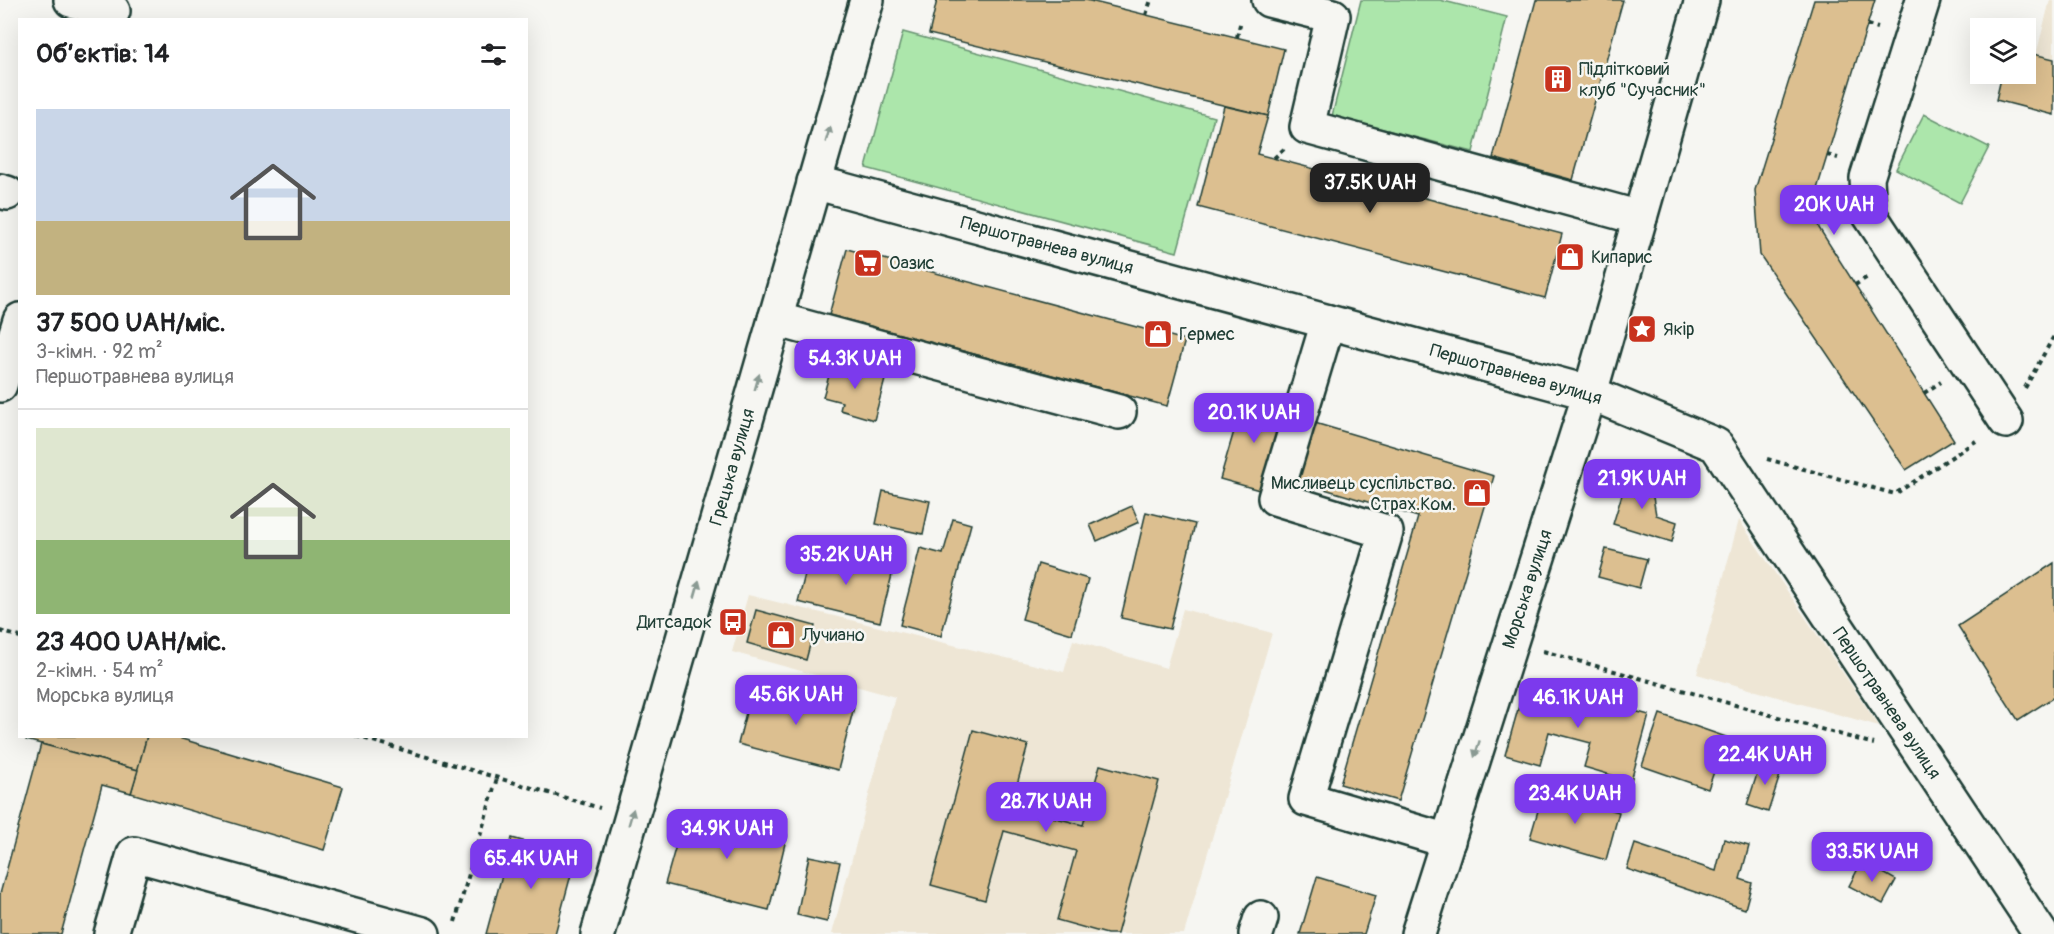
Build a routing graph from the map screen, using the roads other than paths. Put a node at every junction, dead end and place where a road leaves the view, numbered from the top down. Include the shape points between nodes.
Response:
1 (71, 0) edge
2 (867, 0) edge
3 (1269, 0) edge
4 (1702, 0) edge
5 (1923, 0) edge
6 (113, 10) edge
7 (814, 182) junction
8 (1640, 218) junction
9 (775, 320) junction
10 (1328, 322) junction
11 (18, 326) edge
12 (0, 385) edge
13 (1590, 393) junction
14 (1119, 412) dead end
15 (2006, 421) road end
16 (1448, 841) junction
17 (111, 934) edge
18 (423, 934) edge
19 (598, 934) edge
20 (1418, 934) edge
21 (2041, 934) edge

1 - 6 street
7 -> 2 street, Грецька вулиця
3 - 8 street via 1333,16 1307,127
4 - 8 street, Морська вулиця
5 - 15 street via 1867,178 1869,214
7 - 9 street, Грецька вулиця
7 - 10 street, Першотравнева вулиця
8 - 13 street, Морська вулиця
9 - 14 street
19 -> 9 street, Грецька вулиця
10 - 13 street, Першотравнева вулиця
10 - 16 street via 1275,498 1386,532 1306,799
11 - 12 street
13 -> 16 street, Морська вулиця
13 - 21 street, Першотравнева вулиця via 1716,445
16 - 20 street, Морська вулиця
17 - 18 street via 134,854

